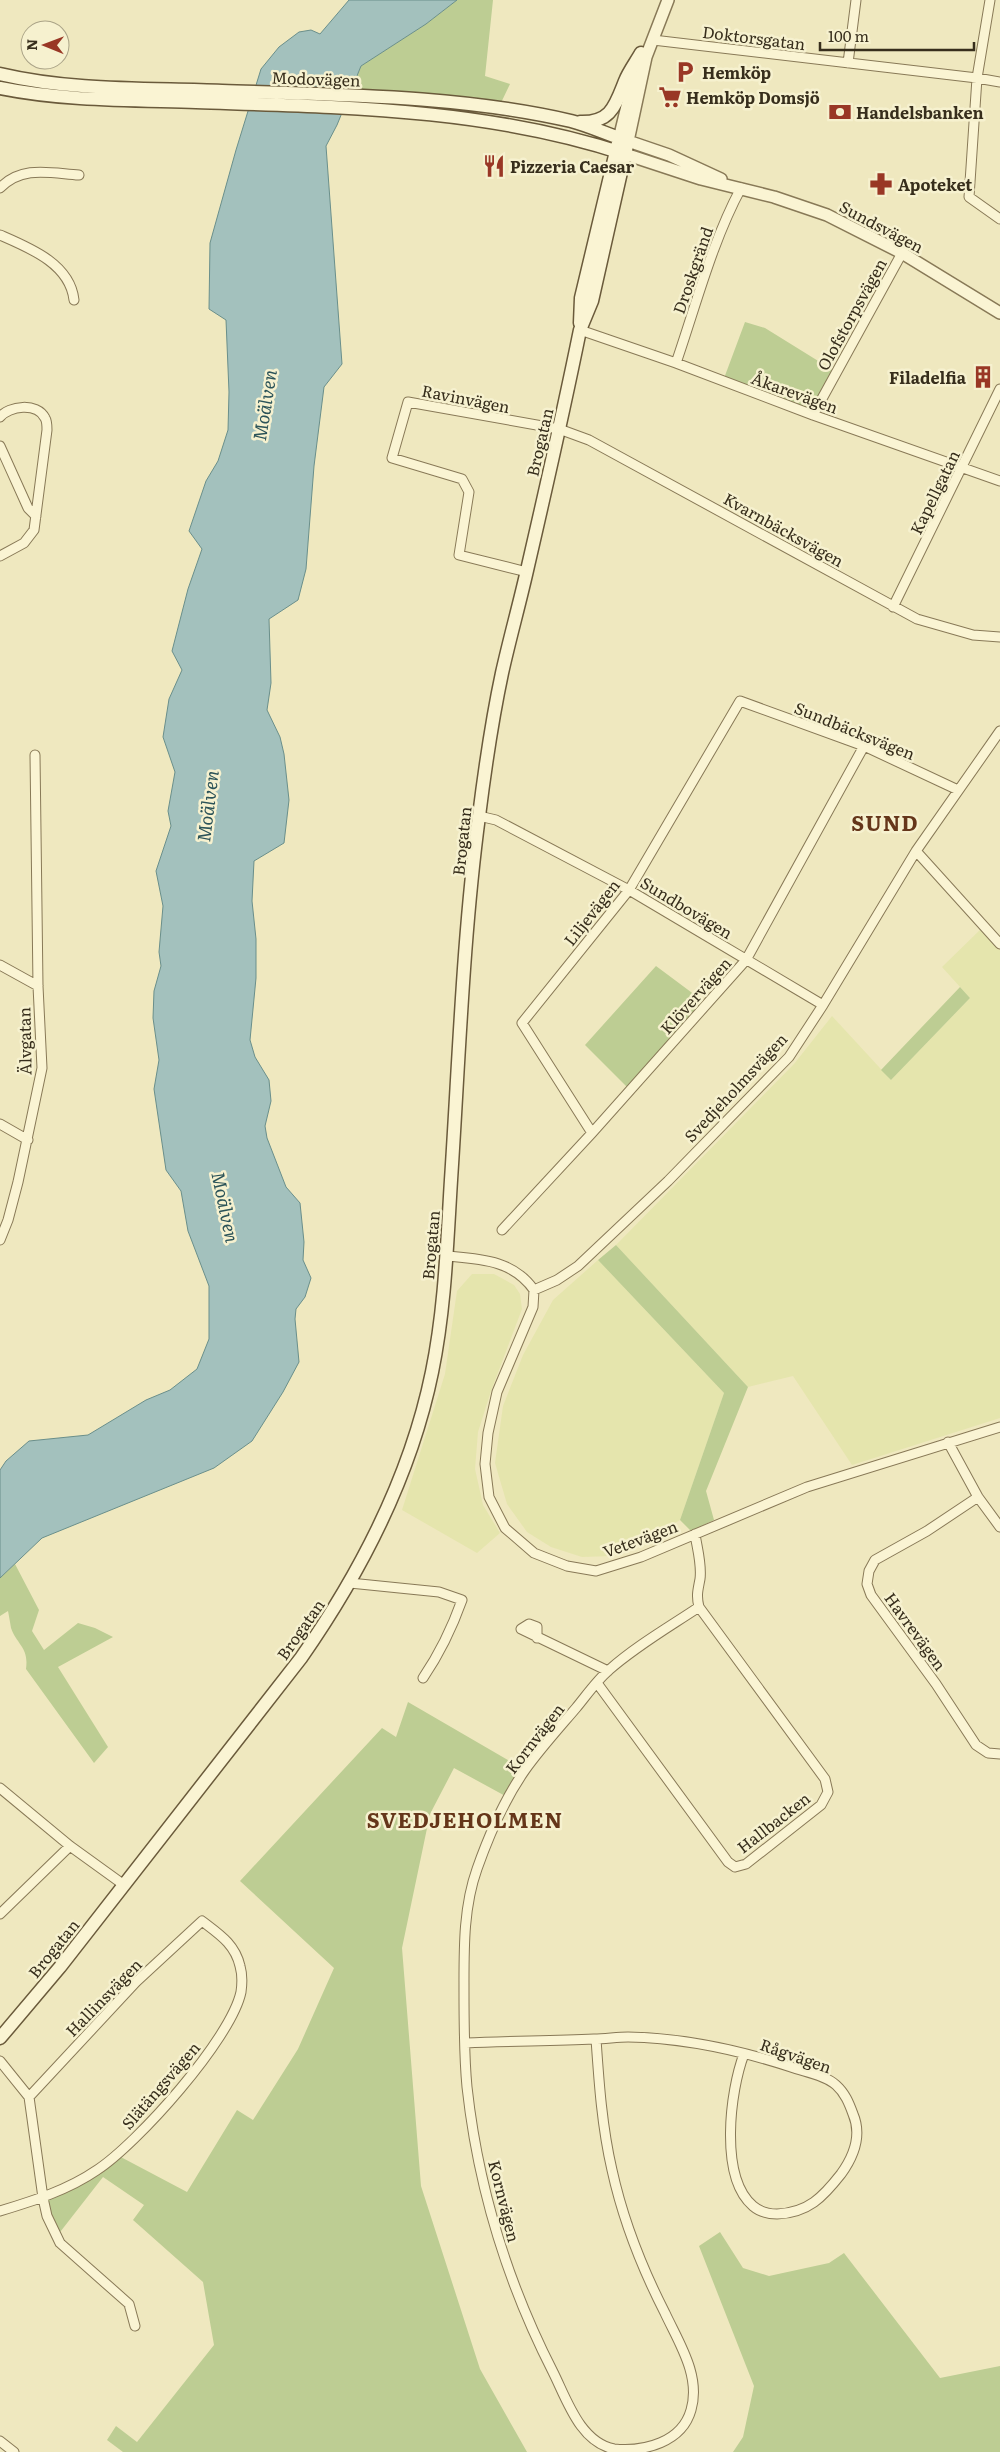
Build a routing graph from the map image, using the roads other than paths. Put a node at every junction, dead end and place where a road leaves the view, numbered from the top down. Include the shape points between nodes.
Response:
1 (668, 0) edge
2 (856, 0) edge
3 (990, 0) edge
4 (652, 40) junction
5 (641, 54) junction
6 (848, 63) junction
7 (0, 74) edge
8 (977, 78) junction
9 (1000, 82) edge
10 (0, 88) edge
11 (223, 97) junction
12 (374, 102) junction
13 (572, 122) junction
14 (622, 146) junction
15 (79, 175) dead end
16 (0, 188) edge
17 (741, 188) junction
18 (1000, 219) edge
19 (0, 235) edge
20 (902, 253) junction
21 (74, 300) dead end
22 (1000, 312) edge
23 (580, 330) junction
24 (676, 363) junction
25 (1000, 389) edge
26 (813, 415) junction
27 (0, 417) edge
28 (559, 429) junction
29 (0, 446) edge
30 (963, 468) junction
31 (1000, 481) edge
32 (36, 516) junction
33 (0, 556) edge
34 (527, 572) junction
35 (893, 607) junction
36 (1000, 637) edge
37 (740, 701) joint
38 (1000, 730) edge
39 (997, 744) edge
40 (864, 746) junction
41 (35, 755) dead end
42 (958, 790) junction
43 (479, 816) junction
44 (916, 851) junction
45 (629, 890) junction
46 (1000, 944) edge
47 (746, 960) junction
48 (0, 964) edge
49 (38, 986) junction
50 (823, 1005) junction
51 (0, 1124) edge
52 (592, 1133) junction
53 (28, 1140) junction
54 (502, 1230) dead end
55 (0, 1240) edge
56 (446, 1256) junction
57 (534, 1290) junction
58 (1000, 1427) edge
59 (948, 1442) junction
60 (978, 1497) junction
61 (1000, 1527) edge
62 (695, 1534) junction
63 (350, 1583) junction
64 (699, 1606) junction
65 (537, 1638) dead end
66 (608, 1671) junction
67 (423, 1678) dead end
68 (597, 1683) junction
69 (1000, 1754) edge
70 (0, 1788) edge
71 (70, 1846) junction
72 (124, 1885) junction
73 (0, 1914) edge
74 (202, 1921) joint
75 (0, 2038) edge
76 (596, 2039) junction
77 (466, 2042) junction
78 (744, 2054) junction
79 (0, 2061) edge
80 (29, 2097) junction
81 (43, 2198) junction
82 (0, 2211) edge
83 (135, 2326) dead end
84 (0, 2441) edge
85 (14, 2452) edge

1 - 4 street
2 - 6 street
3 - 8 street
4 - 5 street
4 - 6 street, Doktorsgatan
4 - 14 street
5 - 13 main road via 625,79 619,100 607,116 593,122
5 - 14 street
6 - 8 street, Doktorsgatan
7 - 11 main road, Modovägen via 46,82
8 - 9 street, Doktorsgatan
8 - 18 street via 968,197
10 - 11 main road, Modovägen via 98,99
11 - 12 main road, Modovägen
12 - 13 main road, Modovägen via 498,109
12 - 14 main road, Modovägen
13 - 14 main road, Modovägen
14 - 17 street, Sundsvägen via 701,179
14 - 23 main road, Brogatan via 592,300
15 - 16 street via 30,171 17,175
17 - 20 street, Sundsvägen via 827,215
17 - 24 street, Droskgränd via 731,206
19 - 21 street via 43,255 72,286
20 - 22 street, Sundsvägen
20 - 26 street, Olofstorpsvägen
23 - 24 street, Åkarevägen
23 - 28 main road, Brogatan
24 - 26 street, Åkarevägen
25 - 30 street, Kapellgatan
26 - 30 street, Åkarevägen
27 - 32 street via 14,407 32,409 46,419
28 - 34 main road, Brogatan
28 - 34 street, Ravinvägen via 408,402 392,458 462,479 469,492 459,555
28 - 35 street, Kvarnbäcksvägen via 589,440
29 - 32 street via 28,508
30 - 31 street, Åkarevägen
30 - 35 street, Kapellgatan
32 - 33 street via 34,530 24,543
34 - 43 main road, Brogatan via 502,675
35 - 36 street, Kvarnbäcksvägen via 916,620 945,629
37 - 40 street, Sundbäcksvägen
37 - 45 street, Liljevägen
38 - 39 street, Svedjeholmsvägen
39 - 42 street, Svedjeholmsvägen
40 - 42 street, Sundbäcksvägen
40 - 47 street, Klövervägen
41 - 49 street, Älvgatan
42 - 44 street, Svedjeholmsvägen
43 - 45 street, Sundbovägen via 496,820
43 - 56 main road, Brogatan via 468,926
44 - 46 street
44 - 50 street, Svedjeholmsvägen
45 - 47 street, Sundbovägen
45 - 52 street, Liljevägen via 522,1022
47 - 50 street, Sundbovägen
47 - 52 street, Klövervägen
48 - 49 street, Älvgatan
49 - 53 street, Älvgatan via 42,1068
50 - 57 street, Svedjeholmsvägen via 788,1056 668,1181 578,1266
51 - 53 street
52 - 54 street, Klövervägen
53 - 55 street, Älvgatan
56 - 57 street via 508,1266 525,1278
56 - 63 main road, Brogatan via 432,1372 414,1438 391,1500
57 - 62 street, Vetevägen via 533,1308 497,1392 488,1433 485,1464 489,1497 505,1528 534,1553 567,1566 596,1571 641,1557
58 - 59 street, Vetevägen
59 - 60 street
59 - 62 street, Vetevägen via 807,1487
60 - 61 street
60 - 69 street, Havrevägen via 875,1560 867,1584 871,1595 976,1745 988,1753
62 - 64 street via 700,1559 696,1594
63 - 67 street via 439,1592 462,1600 438,1656
63 - 72 main road, Brogatan via 301,1658
64 - 66 street, Kornvägen
64 - 68 street, Hallbacken via 825,1779 828,1792 821,1805 746,1864 735,1867 728,1862
65 - 66 street
66 - 68 street, Kornvägen
68 - 77 street, Kornvägen via 525,1770 497,1822 475,1874 464,1940
70 - 71 street
71 - 72 street
71 - 73 street
72 - 75 main road, Brogatan
74 - 80 street, Hallinsvägen via 136,1982
74 - 81 street, Slätängsvägen via 228,1940 241,1967 241,1993 216,2042 190,2077 118,2155 97,2171
76 - 77 street, Rågvägen
76 - 77 street, Kornvägen via 611,2169 630,2232 692,2371 694,2391 684,2426 654,2448 613,2449 595,2441 581,2426 534,2335 514,2288 485,2194 467,2084
76 - 78 street, Rågvägen via 666,2040
78 - 78 street, Rågvägen via 836,2084 852,2111 857,2132 855,2150 836,2180 817,2201 803,2210 787,2214 758,2211 740,2188 732,2151 732,2111
79 - 80 street
80 - 81 street
81 - 82 street, Slätängsvägen
81 - 83 street via 47,2216 60,2243 129,2304
84 - 85 street

